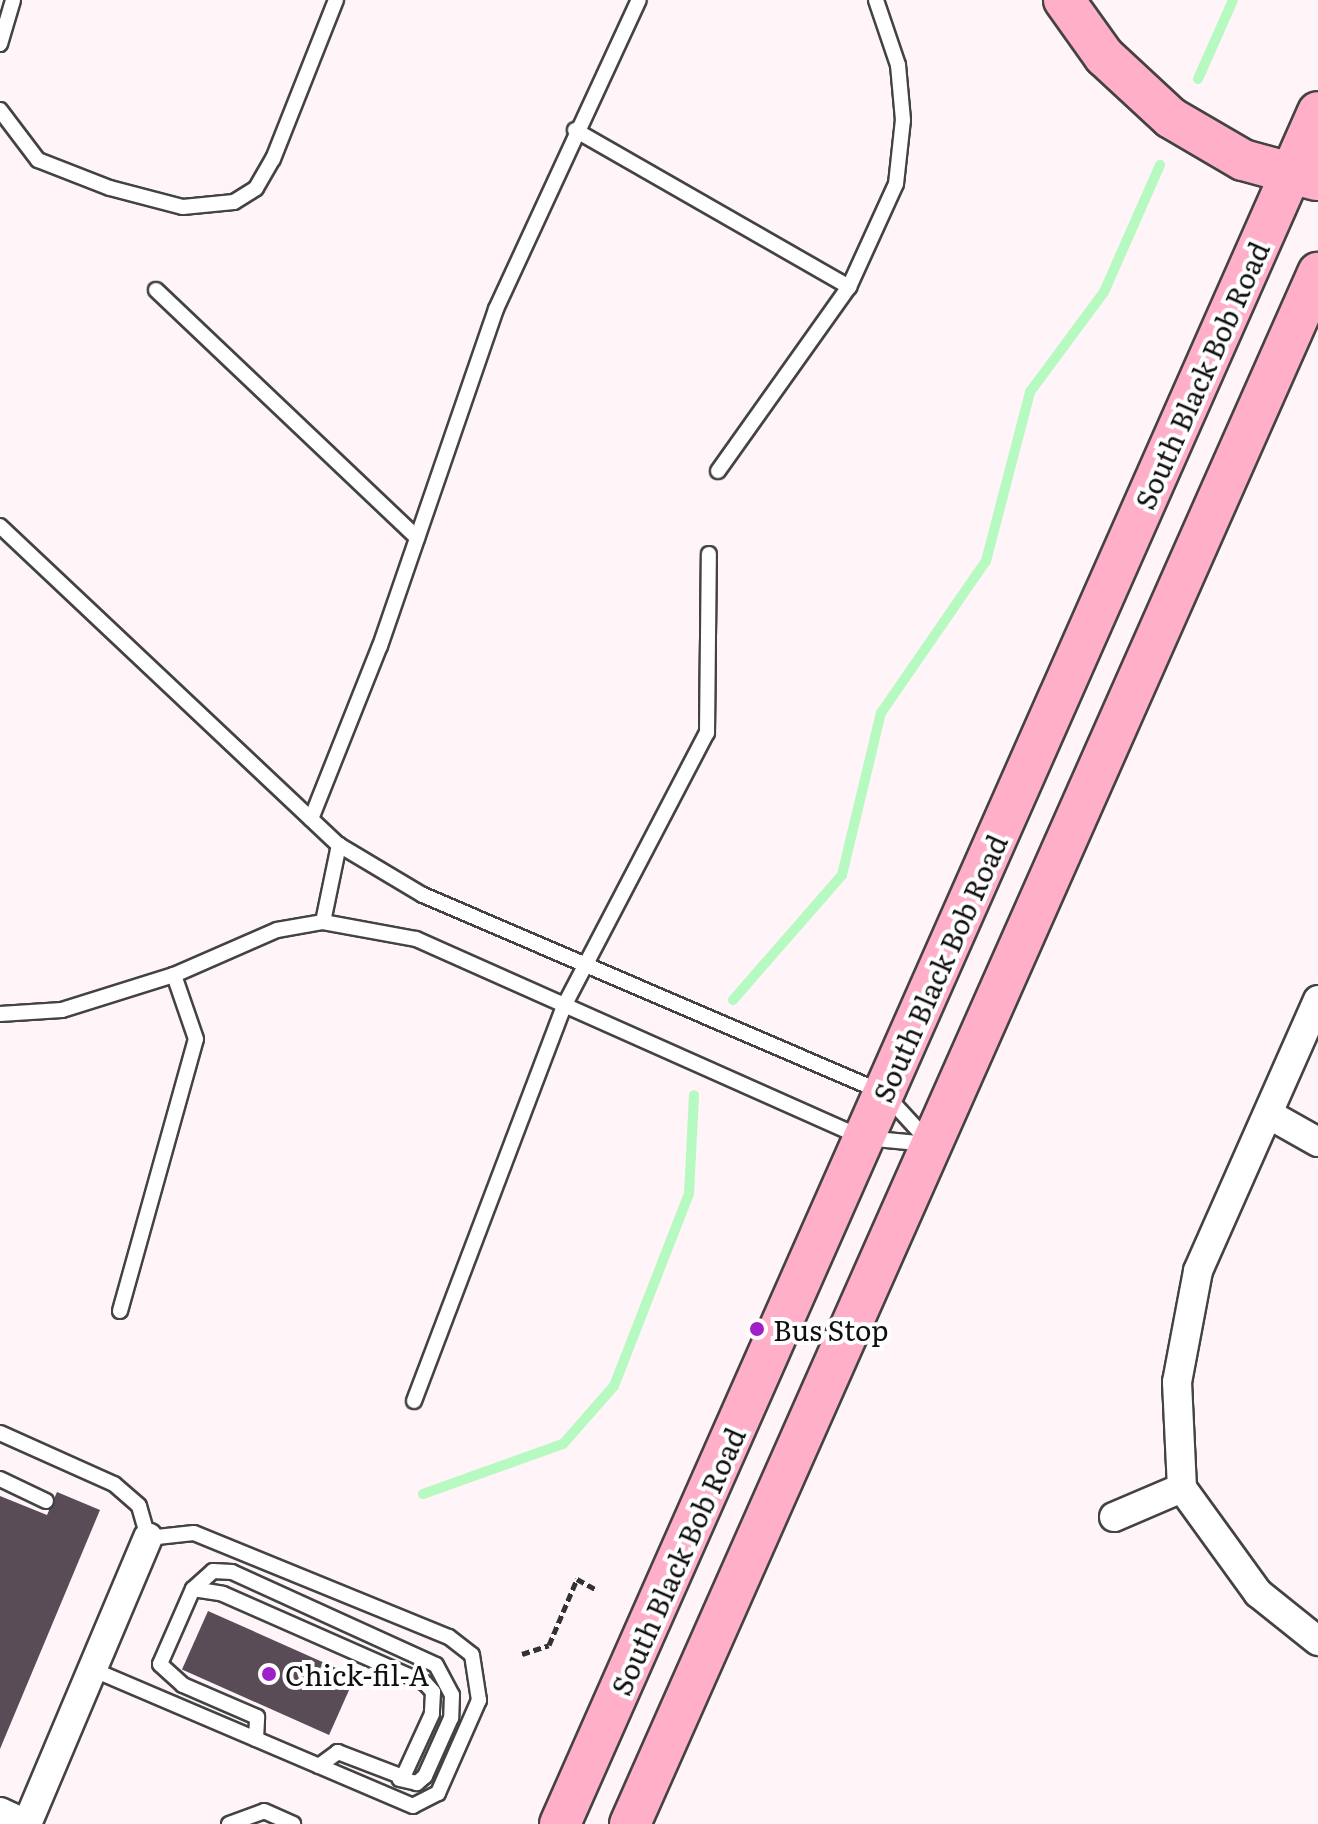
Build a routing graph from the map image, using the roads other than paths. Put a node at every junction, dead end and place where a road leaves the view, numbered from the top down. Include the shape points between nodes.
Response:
1 (13, 0) edge
2 (336, 0) edge
3 (639, 0) edge
4 (876, 0) edge
5 (1064, 0) edge
6 (0, 44) edge
7 (0, 110) edge
8 (1318, 112) edge
9 (575, 130) junction
10 (1303, 179) edge
11 (1318, 209) edge
12 (1318, 273) edge
13 (849, 287) junction
14 (156, 290) dead end
15 (718, 471) dead end
16 (0, 526) edge
17 (417, 538) junction
18 (709, 554) dead end
19 (311, 819) junction
20 (339, 845) junction
21 (323, 922) junction
22 (584, 965) junction
23 (174, 975) junction
24 (1318, 1000) edge
25 (564, 1006) junction
26 (0, 1014) edge
27 (884, 1093) junction
28 (1270, 1115) junction
29 (864, 1138) junction
30 (1318, 1142) edge
31 (931, 1145) junction
32 (120, 1311) dead end
33 (414, 1401) dead end
34 (0, 1433) edge
35 (0, 1479) edge
36 (1182, 1488) junction
37 (46, 1501) dead end
38 (1114, 1517) dead end
39 (148, 1538) junction
40 (193, 1589) junction
41 (1318, 1641) edge
42 (92, 1669) junction
43 (256, 1739) junction
44 (319, 1766) junction
45 (399, 1779) junction
46 (0, 1812) edge
47 (26, 1824) edge
48 (229, 1824) edge
49 (293, 1824) edge
50 (560, 1824) edge
51 (630, 1824) edge

1 - 6 lane
2 - 7 lane via 273,159 256,188 234,202 183,207 95,183 38,160
3 - 9 lane
4 - 13 lane via 898,65 903,120 896,184
5 - 10 main road via 1104,56 1151,103 1210,143
8 - 10 main road, South Black Bob Road
9 - 13 lane
9 - 17 lane via 496,309
10 - 11 main road
10 - 27 main road, South Black Bob Road
12 - 31 main road
13 - 15 lane
14 - 17 lane
16 - 19 lane
17 - 19 lane
18 - 22 lane via 707,733
19 - 20 lane
20 - 21 lane
20 - 22 lane via 423,895
21 - 23 lane via 277,930
21 - 25 lane via 416,939
22 - 25 lane
22 - 27 lane
23 - 26 lane via 62,1010
23 - 32 lane via 196,1039
24 - 28 street
25 - 29 lane
25 - 33 lane
27 - 29 main road, South Black Bob Road
27 - 31 lane
28 - 30 street
28 - 36 street via 1198,1271 1180,1337
29 - 31 lane
29 - 50 main road, South Black Bob Road
31 - 51 main road
34 - 39 lane via 114,1484 139,1506
35 - 37 lane
36 - 38 street
36 - 41 street via 1258,1593
39 - 42 street
39 - 44 lane via 194,1533 449,1637 472,1655 479,1682 470,1728 427,1802 413,1806
40 - 43 lane via 160,1664 183,1685 257,1717
40 - 45 lane via 223,1594 425,1683 432,1714
40 - 45 lane via 213,1571 232,1572 436,1665 452,1695 451,1718 425,1776 417,1783
42 - 43 lane
42 - 47 street
43 - 44 lane
44 - 45 lane via 338,1752
46 - 47 street
48 - 49 lane via 264,1811

